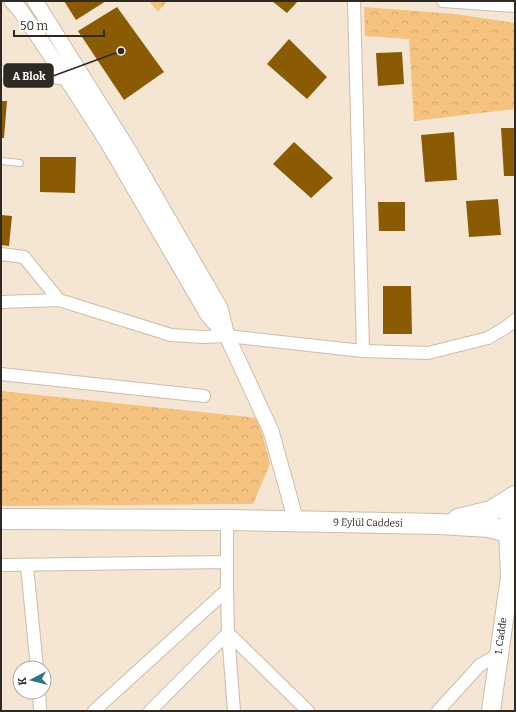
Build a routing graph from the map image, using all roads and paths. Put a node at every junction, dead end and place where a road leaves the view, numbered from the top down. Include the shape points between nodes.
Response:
1 (12, 1) edge
2 (35, 1) edge
3 (354, 1) edge
4 (443, 1) edge
5 (515, 6) edge
6 (1, 72) edge
7 (67, 79) junction
8 (1, 161) edge
9 (20, 163) dead end
10 (1, 254) edge
11 (59, 300) junction
12 (1, 302) edge
13 (515, 320) edge
14 (227, 336) junction
15 (363, 351) junction
16 (1, 374) edge
17 (204, 396) dead end
18 (514, 494) edge
19 (1, 519) edge
20 (227, 520) junction
21 (296, 521) junction
22 (439, 524) junction
23 (512, 532) edge
24 (227, 562) junction
25 (1, 566) edge
26 (27, 566) junction
27 (227, 590) junction
28 (228, 633) junction
29 (499, 654) junction
30 (35, 660) edge
31 (39, 700) edge
32 (40, 711) edge
33 (94, 711) edge
34 (150, 711) edge
35 (234, 711) edge
36 (308, 711) edge
37 (438, 711) edge
38 (492, 711) edge

1 - 7 street
2 - 14 street via 129,151 220,308
3 - 15 street
4 - 5 street
6 - 7 street
7 - 14 street via 108,143 208,315
8 - 9 lane
10 - 11 street via 24,257
11 - 12 street
11 - 14 street via 171,335
13 - 15 street via 488,338 428,353
14 - 15 street
14 - 21 street via 272,431
16 - 17 street
18 - 22 main road, 9 Eylül Caddesi via 491,511
18 - 23 main road, 1. Cadde via 509,510
19 - 20 main road, 9 Eylül Caddesi
20 - 21 main road, 9 Eylül Caddesi
20 - 24 street
21 - 22 main road, 9 Eylül Caddesi
22 - 23 main road, 9 Eylül Caddesi via 489,526
23 - 29 main road, 1. Cadde via 510,577
24 - 26 street
24 - 27 street
25 - 26 street
26 - 30 street
27 - 28 street
27 - 33 street
28 - 34 street
28 - 35 street
28 - 36 street
29 - 37 street via 480,665
29 - 38 main road, 1. Cadde
31 - 32 street

